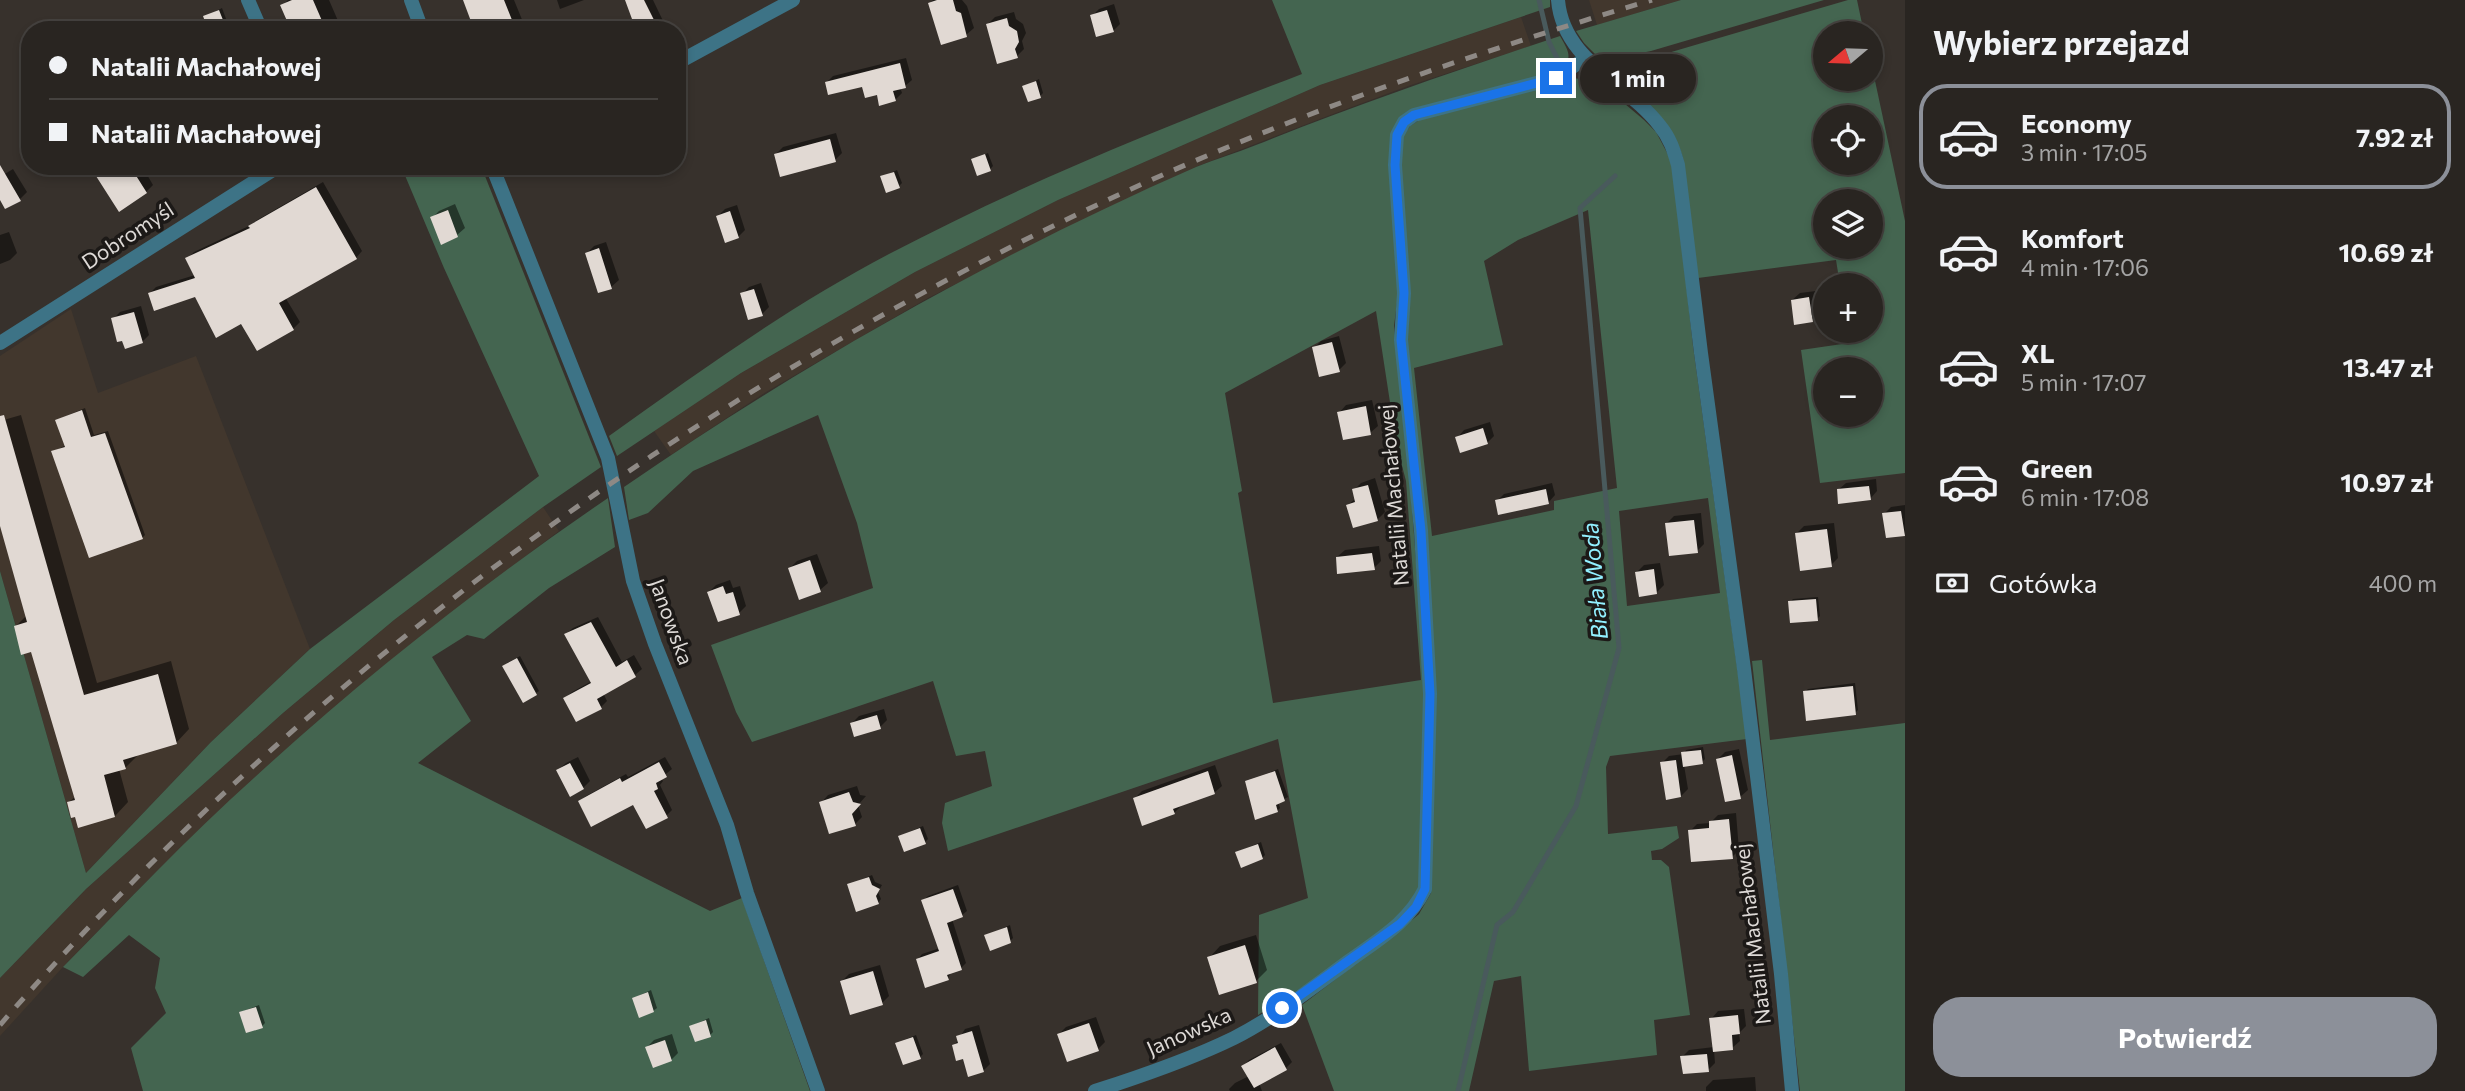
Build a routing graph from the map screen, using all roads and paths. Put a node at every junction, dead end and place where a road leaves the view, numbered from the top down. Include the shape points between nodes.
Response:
1 (248, 0) edge
2 (411, 0) edge
3 (793, 0) edge
4 (1558, 0) edge
5 (257, 21) edge
6 (419, 21) edge
7 (686, 58) edge
8 (1586, 58) junction
9 (265, 175) edge
10 (496, 175) edge
11 (0, 343) edge
12 (1295, 1001) joint
13 (818, 1091) edge
14 (1094, 1091) edge
15 (1792, 1091) edge

1 - 5 street
2 - 6 street
3 - 7 street
4 - 8 street, Natalii Machałowej via 1568,36
8 - 12 street, Natalii Machałowej via 1556,78 1414,115 1397,135 1404,293 1401,340 1421,531 1430,694 1425,889 1400,924
8 - 15 street, Natalii Machałowej via 1660,126 1678,165 1744,669
9 - 11 street, Dobromyśl
10 - 13 street, Janowska via 608,458 634,581 654,644 727,825
12 - 14 street, Janowska via 1236,1037

